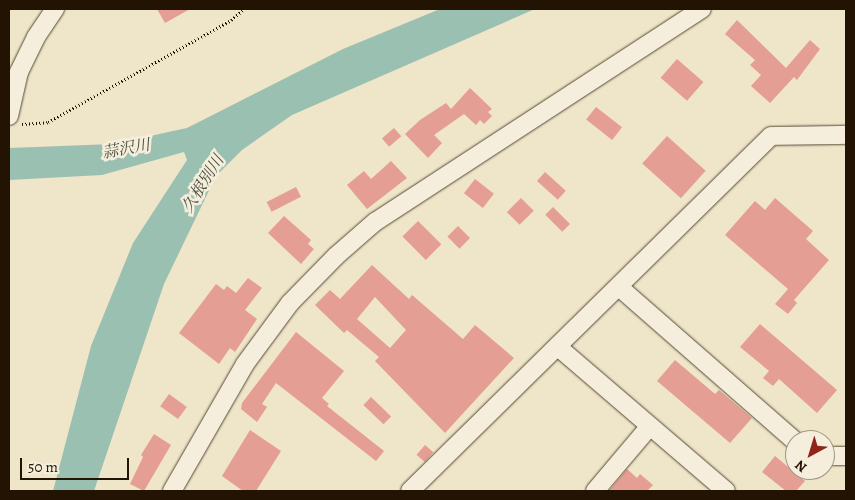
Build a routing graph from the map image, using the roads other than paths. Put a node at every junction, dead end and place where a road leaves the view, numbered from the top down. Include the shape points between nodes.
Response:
1 (55, 9) edge
2 (702, 9) edge
3 (13, 120) edge
4 (846, 135) edge
5 (619, 287) junction
6 (558, 347) junction
7 (650, 426) junction
8 (785, 432) edge
9 (172, 491) edge
10 (410, 491) edge
11 (595, 491) edge
12 (726, 491) edge

1 - 3 street via 36,37 19,72
2 - 9 street via 375,222 336,256 290,303 245,364
4 - 5 street via 771,136
5 - 6 street
5 - 8 street
6 - 7 street
6 - 10 street
7 - 11 street
7 - 12 street

